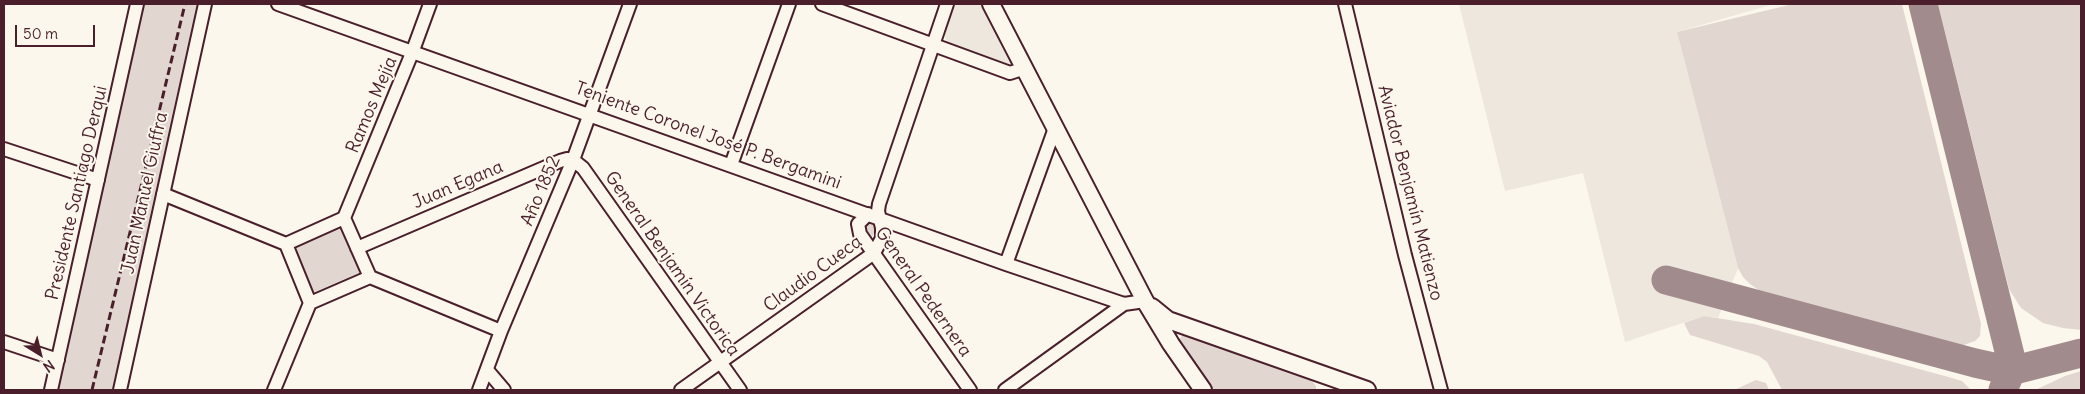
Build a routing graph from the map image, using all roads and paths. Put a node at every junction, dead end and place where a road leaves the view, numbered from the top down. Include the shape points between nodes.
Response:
1 (137, 4) edge
2 (205, 4) edge
3 (278, 4) edge
4 (430, 4) edge
5 (630, 4) edge
6 (789, 4) edge
7 (822, 4) edge
8 (947, 4) edge
9 (991, 4) edge
10 (1345, 4) edge
11 (934, 45) junction
12 (412, 53) junction
13 (1025, 68) junction
14 (590, 115) junction
15 (1055, 128) junction
16 (4, 148) edge
17 (573, 160) junction
18 (731, 165) junction
19 (98, 180) junction
20 (163, 194) junction
21 (873, 216) junction
22 (344, 218) junction
23 (286, 244) junction
24 (357, 248) junction
25 (874, 253) junction
26 (1006, 264) junction
27 (370, 277) junction
28 (1145, 301) junction
29 (310, 303) junction
30 (1124, 304) junction
31 (501, 331) junction
32 (4, 342) edge
33 (58, 360) junction
34 (720, 363) junction
35 (487, 370) junction
36 (52, 390) edge
37 (120, 390) edge
38 (274, 390) edge
39 (479, 390) edge
40 (504, 390) edge
41 (682, 390) edge
42 (740, 390) edge
43 (970, 390) edge
44 (1005, 390) edge
45 (1203, 390) edge
46 (1366, 390) edge
47 (1442, 390) edge

1 - 19 street, Presidente Santiago Derqui
2 - 20 street, Juan Manuel Giuffra
3 - 12 street, Teniente Coronel José P. Bergamini
4 - 12 street, Ramos Mejía
5 - 14 street, Año 1852
6 - 18 street
7 - 11 street
8 - 11 street, Claudio Cueca
9 - 13 street
10 - 47 street, Aviador Benjamín Matienzo
11 - 13 street via 1010,73
11 - 21 street, Claudio Cueca
12 - 14 street, Teniente Coronel José P. Bergamini
12 - 22 street, Ramos Mejía
13 - 15 street
14 - 17 street, Año 1852
14 - 18 street, Teniente Coronel José P. Bergamini
15 - 26 street
15 - 28 street
16 - 19 street
17 - 24 street, Juan Egana via 560,161
17 - 31 street, Año 1852
17 - 34 street, General Benjamín Victorica via 583,168
18 - 21 street, Teniente Coronel José P. Bergamini
19 - 33 street, Presidente Santiago Derqui
20 - 23 street
20 - 37 street, Juan Manuel Giuffra
21 - 25 street, Claudio Cueca via 882,228 882,238
21 - 25 street, General Pedernera via 858,224 858,229
21 - 26 street, Teniente Coronel José P. Bergamini
22 - 23 street
22 - 24 street
23 - 29 street
24 - 27 street
25 - 34 street, Claudio Cueca
25 - 43 street, General Pedernera
26 - 30 street, Teniente Coronel José P. Bergamini
27 - 29 street
27 - 31 street
28 - 30 street
28 - 45 street
28 - 46 street via 1168,320
29 - 38 street
30 - 44 street
31 - 35 street, Año 1852
32 - 33 street
33 - 36 street, Presidente Santiago Derqui
34 - 41 street, Claudio Cueca
34 - 42 street, General Benjamín Victorica
35 - 39 street, Año 1852
35 - 40 street

